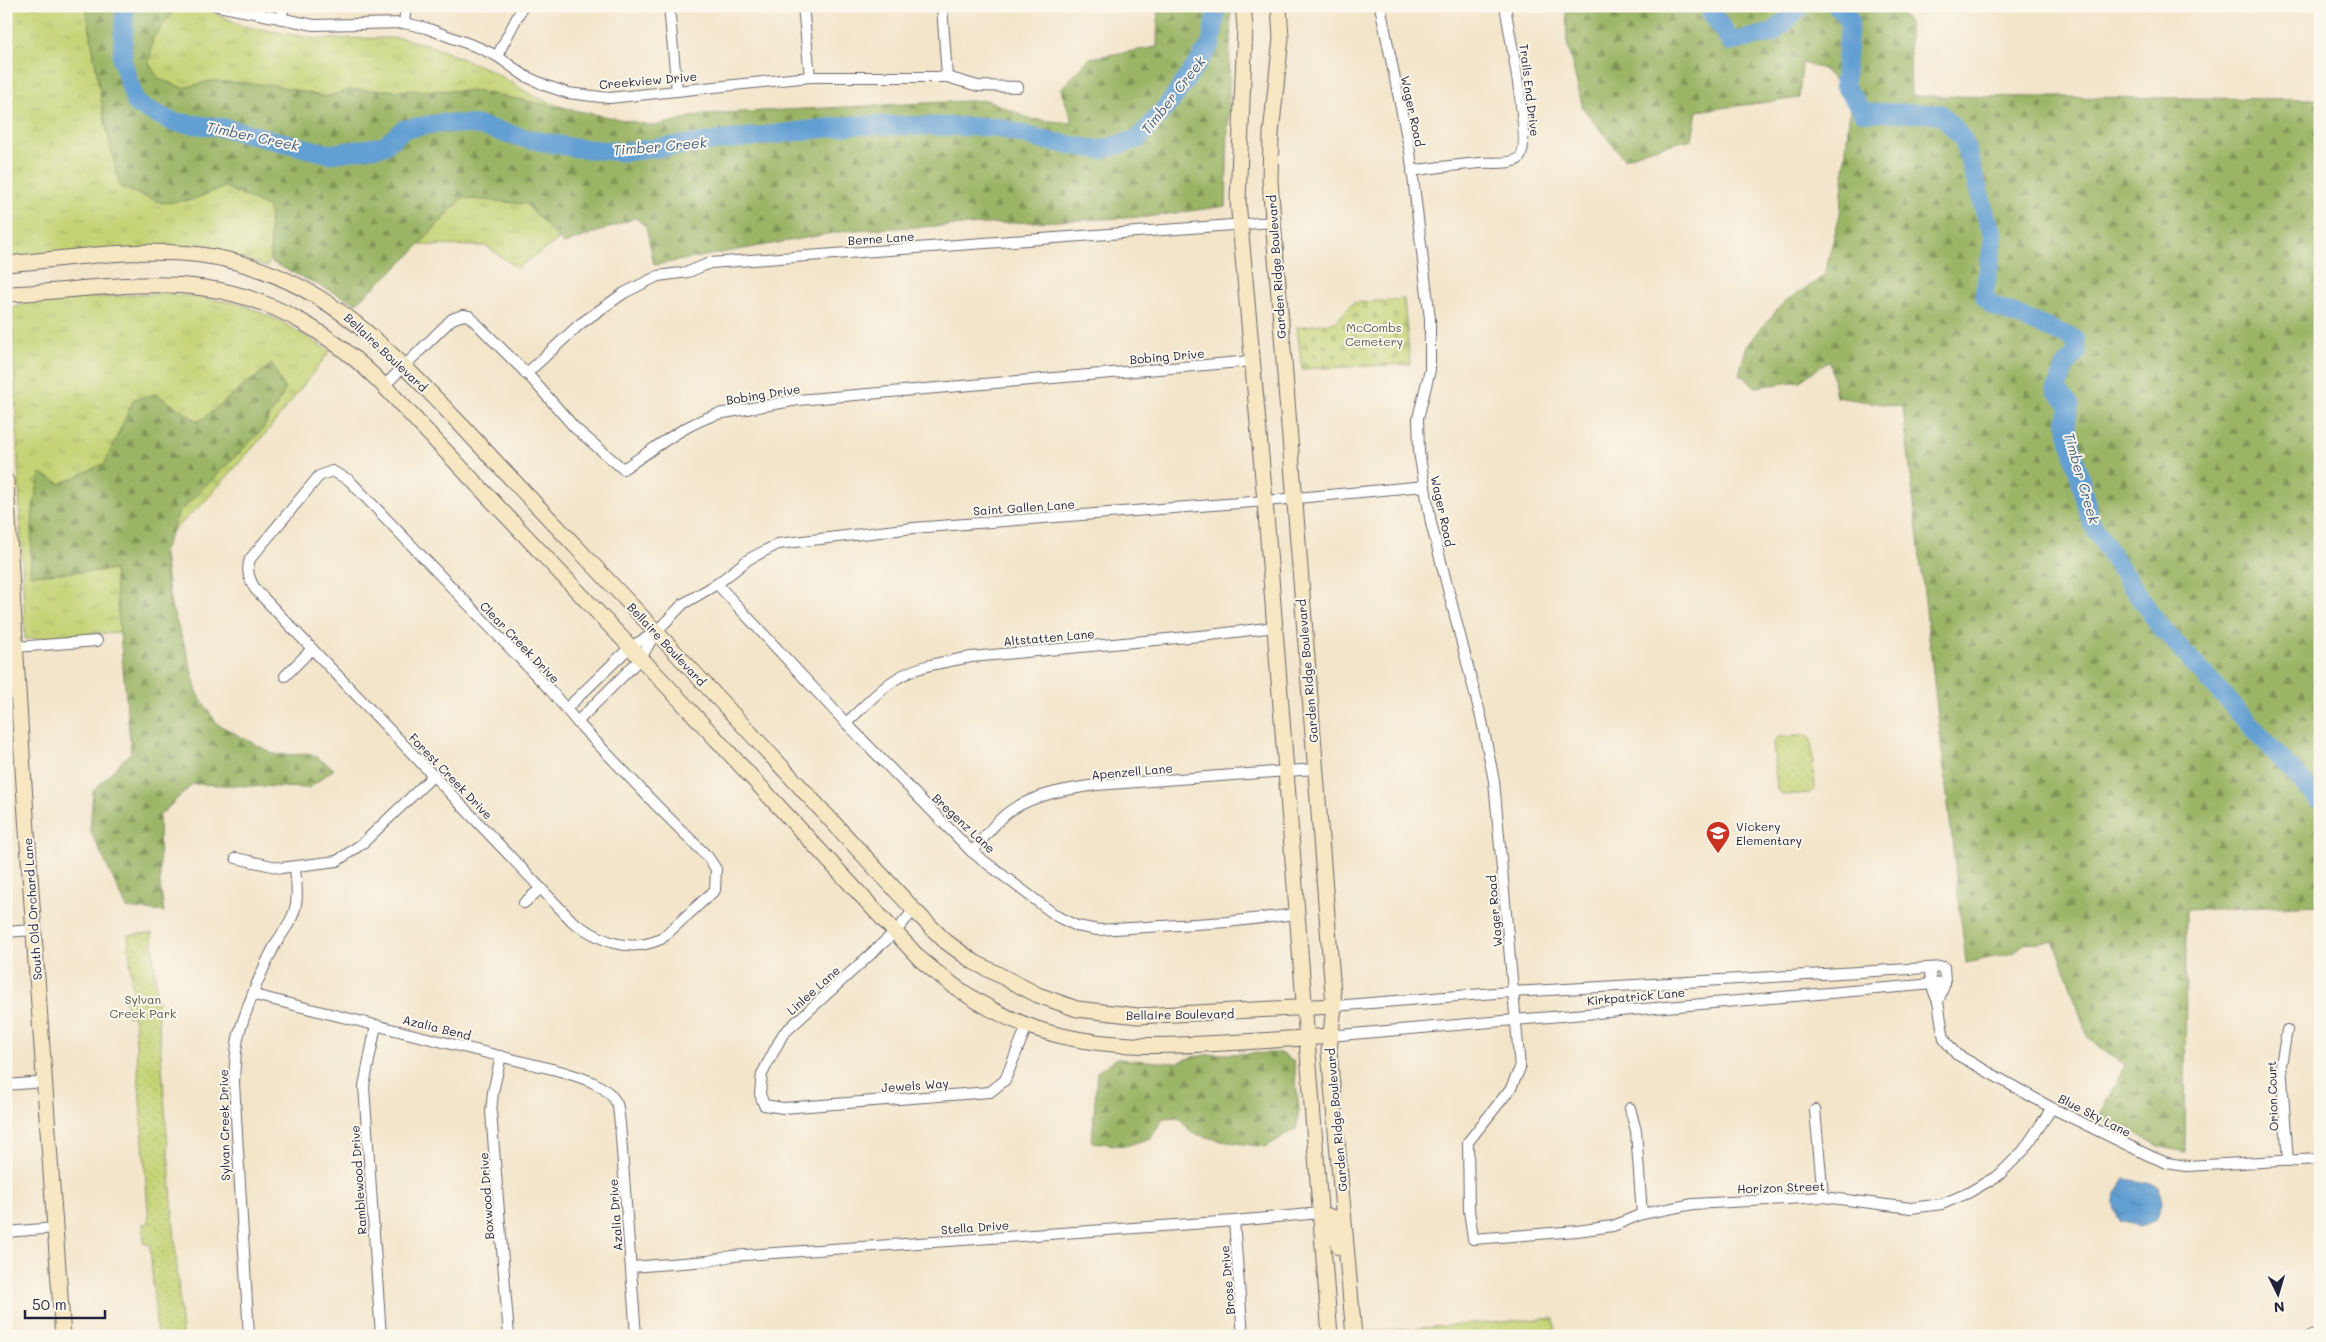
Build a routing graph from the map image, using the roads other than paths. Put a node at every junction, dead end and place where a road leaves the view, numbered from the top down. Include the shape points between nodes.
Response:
1 (218, 6) edge
2 (284, 6) edge
3 (406, 6) edge
4 (524, 6) edge
5 (669, 6) edge
6 (803, 6) edge
7 (942, 6) edge
8 (1243, 6) edge
9 (1279, 6) edge
10 (1380, 6) edge
11 (1505, 6) edge
12 (282, 19) junction
13 (404, 23) junction
14 (497, 56) junction
15 (810, 77) junction
16 (947, 77) junction
17 (1018, 87) dead end
18 (677, 91) junction
19 (1412, 171) junction
20 (1273, 222) junction
21 (1239, 224) junction
22 (6, 264) edge
23 (6, 294) edge
24 (1252, 361) junction
25 (405, 366) junction
26 (526, 374) junction
27 (384, 386) junction
28 (6, 481) edge
29 (1425, 486) junction
30 (1293, 498) junction
31 (1265, 501) junction
32 (286, 517) joint
33 (717, 584) junction
34 (1274, 627) junction
35 (656, 632) junction
36 (97, 641) dead end
37 (14, 647) junction
38 (312, 649) junction
39 (636, 652) junction
40 (285, 676) dead end
41 (567, 708) junction
42 (577, 722) junction
43 (846, 723) junction
44 (1315, 770) junction
45 (1286, 772) junction
46 (434, 775) junction
47 (972, 852) junction
48 (236, 858) dead end
49 (295, 867) junction
50 (540, 888) junction
51 (715, 890) joint
52 (524, 903) dead end
53 (914, 910) junction
54 (1296, 914) junction
55 (33, 930) junction
56 (6, 932) edge
57 (896, 932) junction
58 (1930, 968) junction
59 (1945, 983) junction
60 (1931, 984) junction
61 (1513, 992) junction
62 (254, 995) junction
63 (1938, 1002) junction
64 (1334, 1006) junction
65 (1303, 1008) junction
66 (1515, 1019) junction
67 (376, 1024) junction
68 (1027, 1026) junction
69 (2287, 1030) dead end
70 (1329, 1036) junction
71 (1306, 1038) junction
72 (502, 1056) junction
73 (44, 1082) junction
74 (6, 1085) edge
75 (611, 1094) joint
76 (764, 1105) joint
77 (1630, 1108) dead end
78 (2052, 1108) junction
79 (1815, 1110) dead end
80 (2320, 1159) edge
81 (2288, 1161) junction
82 (1823, 1197) junction
83 (1320, 1213) junction
84 (1642, 1214) junction
85 (1234, 1221) junction
86 (55, 1228) junction
87 (6, 1232) edge
88 (1473, 1239) joint
89 (631, 1267) junction
90 (1352, 1300) junction
91 (2320, 1335) edge
92 (63, 1336) edge
93 (249, 1336) edge
94 (381, 1336) edge
95 (509, 1336) edge
96 (636, 1336) edge
97 (1243, 1336) edge
98 (1330, 1336) edge
99 (1354, 1336) edge
100 (2310, 1336) edge

1 - 12 street, Creekview Drive
2 - 12 street
3 - 13 street
4 - 14 street
5 - 18 street
6 - 15 street
7 - 16 street
8 - 21 main road, Garden Ridge Boulevard via 1245,27 1237,176
9 - 20 main road, Garden Ridge Boulevard via 1281,29 1271,134
10 - 19 street, Wager Road
11 - 19 street, Trails End Drive via 1524,130 1522,154 1517,160 1505,162
12 - 13 street, Creekview Drive via 314,25
13 - 14 street, Creekview Drive via 426,28
14 - 18 street, Creekview Drive via 525,76 568,93 609,98
15 - 16 street, Creekview Drive
15 - 18 street, Creekview Drive
16 - 17 street, Creekview Drive via 978,86
19 - 29 street, Wager Road via 1430,319 1430,370 1418,418
20 - 21 street, Berne Lane
20 - 30 main road, Garden Ridge Boulevard
21 - 24 main road, Garden Ridge Boulevard
21 - 26 street, Berne Lane via 710,263 688,272 658,276 624,293 580,324
22 - 25 main road, Bellaire Boulevard via 171,252 235,261 309,292 347,315
23 - 27 main road, Bellaire Boulevard via 166,286 204,288 234,295 276,309 330,338 361,362
24 - 26 street, Bobing Drive via 798,400 745,409 706,418 623,469 575,428
24 - 31 main road, Garden Ridge Boulevard
25 - 26 street, Bobing Drive via 452,319 463,315 474,319
25 - 27 street, Bobing Drive
25 - 35 main road, Bellaire Boulevard
27 - 39 main road, Bellaire Boulevard
28 - 37 main road, South Old Orchard Lane
29 - 30 street, Saint Gallen Lane
29 - 61 street, Wager Road via 1431,523 1482,721 1494,781
30 - 31 street, Saint Gallen Lane
30 - 44 main road, Garden Ridge Boulevard
31 - 33 street, Saint Gallen Lane via 913,528 778,544 749,559
31 - 34 main road, Garden Ridge Boulevard
32 - 38 street, Forest Creek Drive via 250,559 248,577 255,589
32 - 41 street, Clear Creek Drive via 319,476 332,471 349,480
33 - 35 street, Saint Gallen Lane via 683,604
33 - 43 street, Bregenz Lane
34 - 43 street, Altstatten Lane via 970,657 938,663 897,678
34 - 45 main road, Garden Ridge Boulevard
35 - 39 street
35 - 39 street
35 - 53 main road, Bellaire Boulevard
36 - 37 street
37 - 55 main road, South Old Orchard Lane
38 - 40 street
38 - 46 street, Forest Creek Drive
39 - 41 street
39 - 42 street
39 - 57 main road, Bellaire Boulevard
41 - 42 street, Clear Creek Drive
42 - 51 street, Clear Creek Drive via 708,857 716,869
43 - 47 street, Bregenz Lane
44 - 45 street, Apenzell Lane
44 - 64 main road, Garden Ridge Boulevard
45 - 47 street, Apenzell Lane via 1064,790 1013,809
45 - 54 main road, Garden Ridge Boulevard
46 - 49 street via 348,855 337,861
46 - 50 street, Forest Creek Drive
47 - 54 street, Bregenz Lane via 1058,917 1077,926 1098,930
48 - 49 street via 280,868
49 - 62 street, Sylvan Creek Drive via 295,911 275,945
50 - 51 street, Forest Creek Drive via 573,922 600,939 632,945 651,944 662,939
50 - 52 street
53 - 57 street, Linlee Lane
53 - 65 main road, Bellaire Boulevard via 945,941 974,962 1038,995 1078,1009 1138,1016
54 - 65 main road, Garden Ridge Boulevard
55 - 56 street
55 - 73 main road, South Old Orchard Lane
57 - 68 main road, Bellaire Boulevard via 920,959 962,993
57 - 76 street, Linlee Lane via 783,1034 762,1074 760,1094
58 - 59 street, Kirkpatrick Lane via 1944,967
58 - 60 street, Blue Sky Lane
58 - 61 street, Kirkpatrick Lane
59 - 60 street, Kirkpatrick Lane
59 - 63 street, Blue Sky Lane
60 - 63 street, Blue Sky Lane
60 - 66 street, Kirkpatrick Lane
61 - 64 street, Kirkpatrick Lane
61 - 66 street, Wager Road
62 - 67 street, Azalia Bend
62 - 93 street, Sylvan Creek Drive via 240,1031 234,1083
63 - 78 street, Blue Sky Lane via 1944,1039 1956,1054
64 - 65 main road, Bellaire Boulevard
64 - 70 main road, Garden Ridge Boulevard
65 - 71 main road, Garden Ridge Boulevard
66 - 70 street, Kirkpatrick Lane
66 - 88 street, Wager Road via 1520,1068 1511,1088 1468,1142
67 - 72 street, Azalia Bend
67 - 94 street, Ramblewood Drive via 364,1086
68 - 71 main road, Bellaire Boulevard via 1086,1042 1138,1046
68 - 76 street, Jewels Way via 1005,1080 990,1092 783,1108
69 - 81 street, Orion Court via 2281,1065
70 - 71 main road, Bellaire Boulevard
70 - 90 main road, Garden Ridge Boulevard
71 - 83 main road, Garden Ridge Boulevard
72 - 75 street, Azalia Bend via 569,1074
72 - 95 street, Boxwood Drive via 491,1112
73 - 74 street
73 - 86 main road, South Old Orchard Lane
75 - 89 street, Azalia Drive via 617,1105 620,1124
77 - 84 street via 1636,1130
78 - 81 street, Blue Sky Lane via 2167,1163 2212,1166
78 - 82 street, Horizon Street via 2023,1151 1999,1175 1956,1199 1934,1206 1911,1208
79 - 82 street
80 - 81 street, Blue Sky Lane
82 - 84 street, Horizon Street via 1692,1204
83 - 85 street, Stella Drive
83 - 90 main road via 1331,1217
83 - 98 main road, Garden Ridge Boulevard
84 - 88 street, Horizon Street via 1613,1226
85 - 89 street, Stella Drive via 732,1256 708,1262
85 - 97 street, Brose Drive
86 - 87 street
86 - 92 main road, South Old Orchard Lane
89 - 96 street, Azalia Drive
90 - 99 main road, Garden Ridge Boulevard
91 - 100 street

